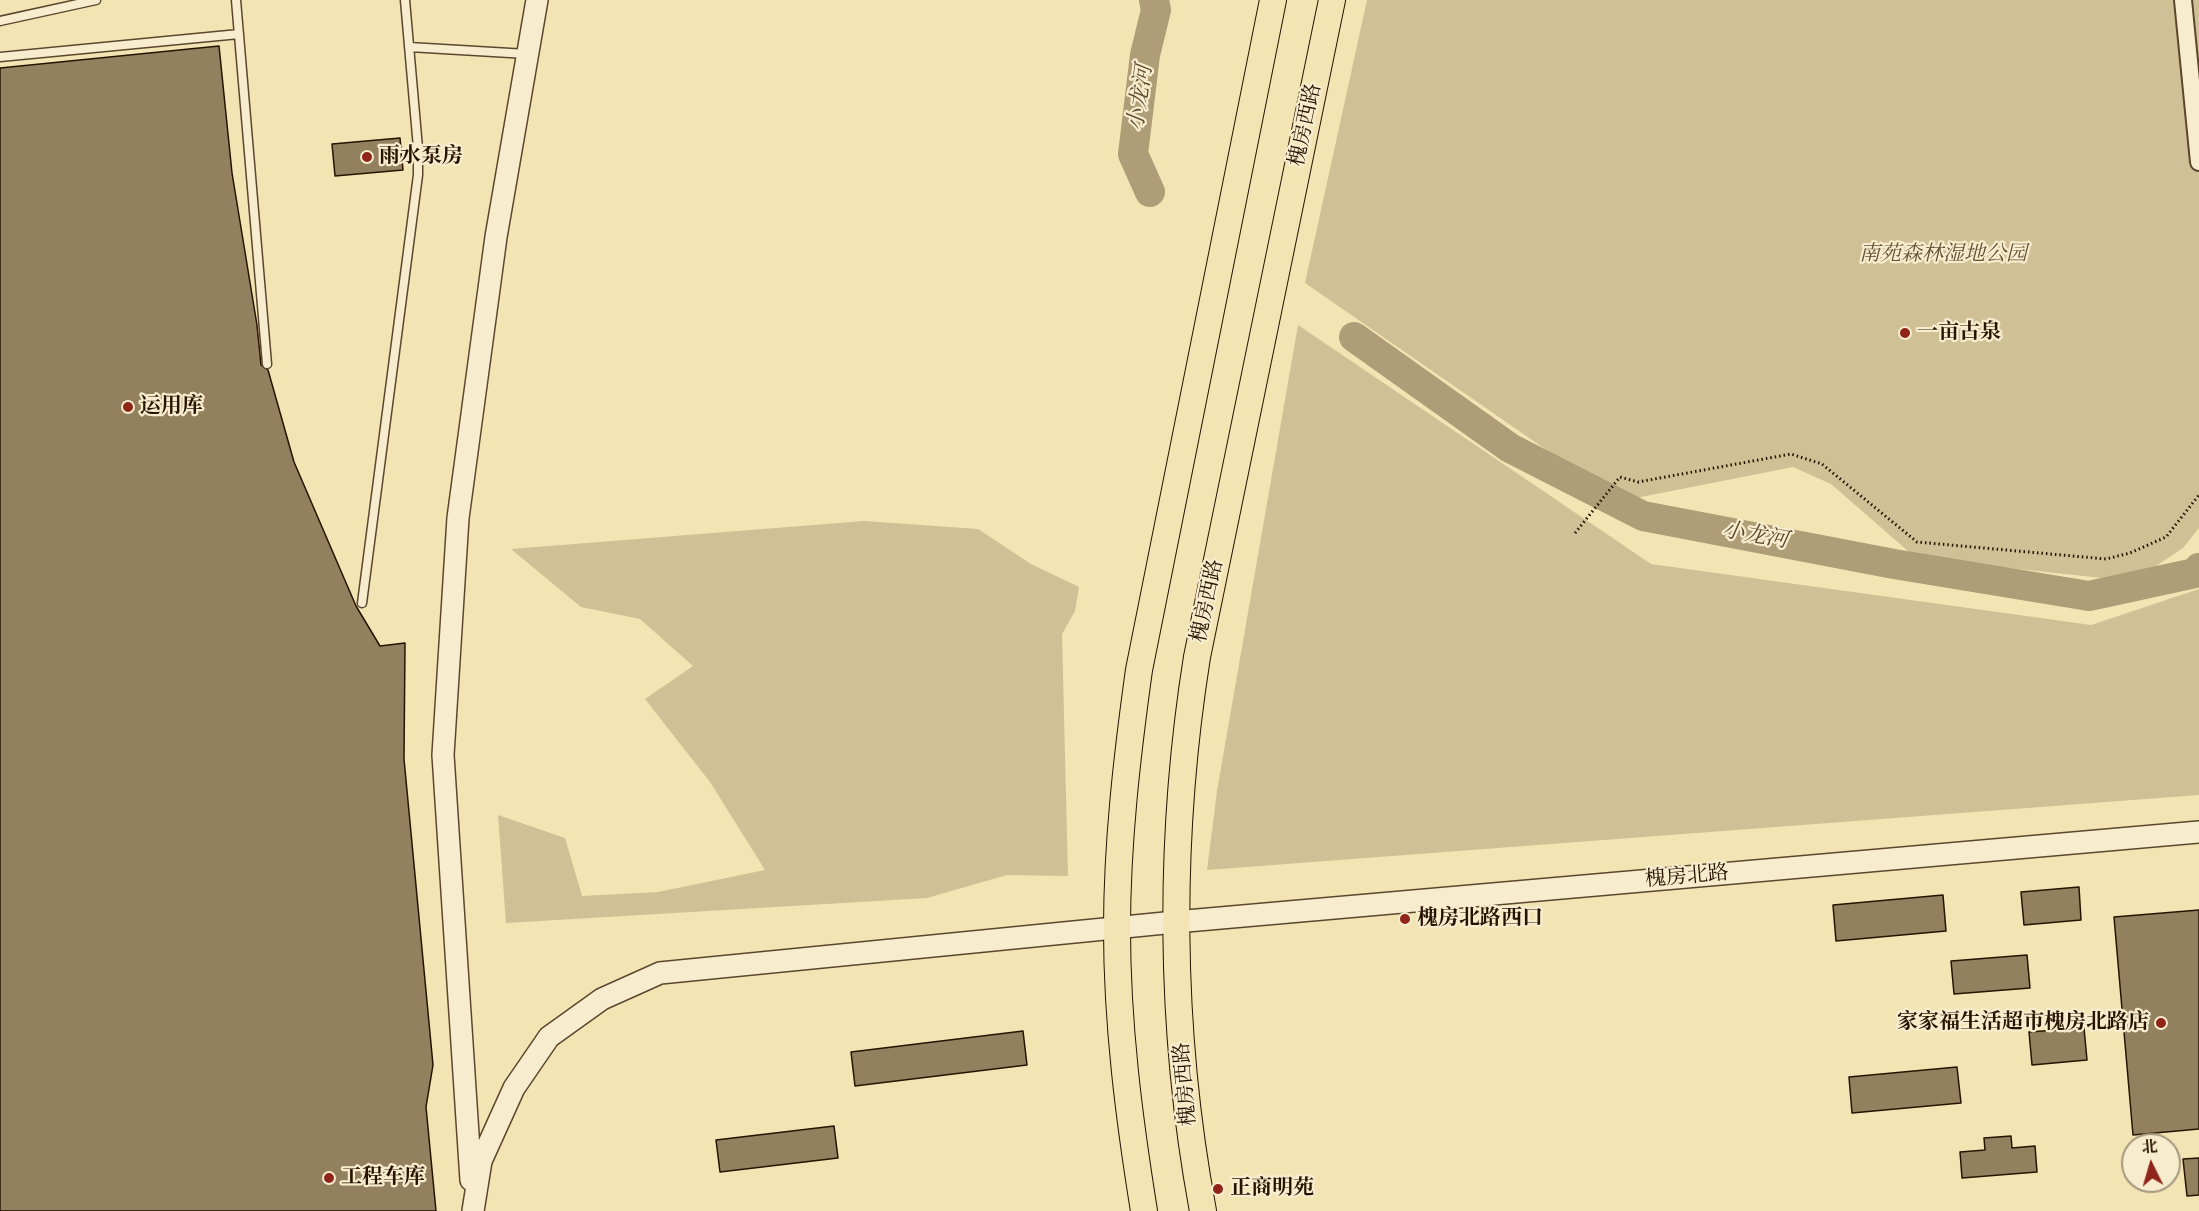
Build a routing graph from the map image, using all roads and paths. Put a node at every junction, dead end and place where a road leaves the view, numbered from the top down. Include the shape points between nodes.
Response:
1 (96, 0) edge
2 (236, 0) edge
3 (405, 0) edge
4 (537, 0) edge
5 (1273, 0) edge
6 (1332, 0) edge
7 (2182, 0) edge
8 (0, 21) edge
9 (239, 34) junction
10 (409, 47) junction
11 (527, 54) junction
12 (0, 57) edge
13 (2199, 162) edge
14 (267, 364) dead end
15 (2199, 495) edge
16 (1575, 533) dead end
17 (362, 603) dead end
18 (2199, 832) edge
19 (1175, 922) junction
20 (1117, 930) junction
21 (473, 1211) edge
22 (1144, 1211) edge
23 (1203, 1211) edge

1 - 8 lane
2 - 9 lane
3 - 10 lane
4 - 11 street
5 - 20 main road via 1139,670 1126,761
6 - 19 main road, 槐房西路 via 1197,657 1186,727
7 - 13 street
9 - 12 lane
9 - 14 lane
10 - 11 lane
10 - 17 lane via 418,173
11 - 21 street via 496,237 458,518 443,755
15 - 16 path via 2166,537 2106,559 1917,542 1822,464 1791,454 1638,482 1620,477
18 - 19 street, 槐房北路
19 - 20 street, 槐房北路
19 - 23 main road, 槐房西路 via 1193,1161
20 - 21 street, 槐房北路 via 660,973 602,999 549,1037 514,1088 481,1161
20 - 22 main road via 1122,1032

